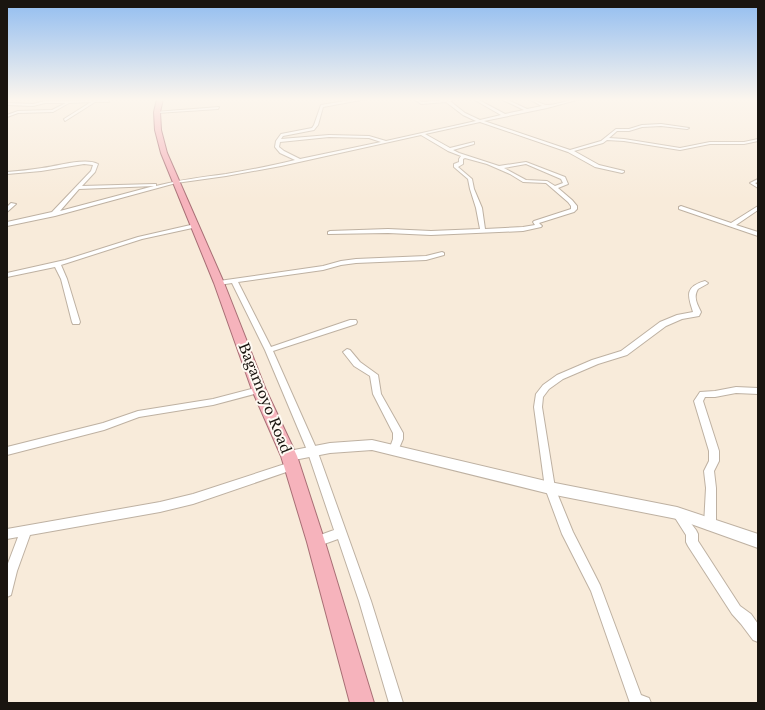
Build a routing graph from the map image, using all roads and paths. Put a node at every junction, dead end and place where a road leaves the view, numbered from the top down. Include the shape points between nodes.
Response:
1 (159, 132) edge
2 (295, 132) edge
3 (430, 132) edge
4 (513, 132) edge
5 (611, 132) edge
6 (422, 134) junction
7 (606, 139) junction
8 (758, 140) edge
9 (278, 141) junction
10 (387, 142) junction
11 (473, 143) dead end
12 (449, 150) junction
13 (570, 151) junction
14 (464, 156) junction
15 (300, 161) junction
16 (499, 168) junction
17 (622, 172) dead end
18 (7, 173) edge
19 (758, 180) edge
20 (176, 182) junction
21 (161, 186) junction
22 (758, 187) edge
23 (77, 188) junction
24 (554, 188) junction
25 (12, 204) dead end
26 (682, 208) dead end
27 (758, 208) edge
28 (7, 210) edge
29 (53, 214) junction
30 (7, 224) edge
31 (732, 225) junction
32 (195, 226) junction
33 (482, 231) junction
34 (330, 233) dead end
35 (758, 234) edge
36 (442, 254) dead end
37 (57, 264) junction
38 (7, 275) edge
39 (234, 281) junction
40 (219, 283) junction
41 (705, 283) dead end
42 (76, 322) dead end
43 (353, 322) dead end
44 (269, 350) junction
45 (347, 352) dead end
46 (259, 390) junction
47 (758, 391) edge
48 (312, 450) junction
49 (394, 450) junction
50 (7, 451) edge
51 (290, 461) junction
52 (550, 488) junction
53 (677, 513) junction
54 (710, 525) junction
55 (22, 531) junction
56 (340, 533) junction
57 (7, 534) edge
58 (758, 541) edge
59 (316, 542) junction
60 (7, 591) edge
61 (758, 635) edge
62 (362, 703) edge
63 (396, 703) edge
64 (644, 703) edge

1 - 20 highway, Bagamoyo Road
2 - 9 street via 284,134
3 - 6 street
4 - 13 street
5 - 7 street
6 - 10 street
6 - 12 street
7 - 8 street via 632,140 684,150 701,144 743,144
7 - 13 street
9 - 10 street via 334,136
9 - 15 street via 279,149
10 - 15 street
11 - 12 street
12 - 14 street
13 - 17 street via 597,166
14 - 16 street
14 - 33 street via 456,167 470,179 479,208
15 - 20 street via 243,173
16 - 24 street via 525,181 544,181
16 - 24 street via 531,164 564,179 564,186
18 - 23 street via 84,163 96,164
19 - 22 street via 752,182
20 - 21 street
20 - 32 highway, Bagamoyo Road
21 - 23 street
21 - 29 street
23 - 29 street
24 - 33 street via 574,206 572,211 536,222 538,226 535,227
25 - 28 street
26 - 31 street
27 - 31 street
29 - 30 street
31 - 35 street
32 - 37 street via 140,238
32 - 40 highway, Bagamoyo Road
33 - 34 street
36 - 39 street via 426,258 356,261
37 - 38 street
37 - 42 street
39 - 40 street
39 - 44 street
40 - 46 highway, Bagamoyo Road
41 - 52 street via 696,286 692,291 691,297 696,314 670,320 624,353 570,372 546,387 539,396 538,407
43 - 44 street
44 - 48 street
45 - 49 street via 357,364 374,375 377,394 398,432
46 - 50 street via 213,402 138,414 104,426
46 - 51 highway, Bagamoyo Road
47 - 54 street via 736,390 703,394 698,401 714,451 714,461 709,470
48 - 49 street via 343,445 372,445
48 - 51 street
48 - 56 street
49 - 52 street
51 - 55 street via 233,486 160,507
51 - 59 highway, Bagamoyo Road
52 - 53 street
52 - 64 street via 568,534 596,588 636,701
53 - 54 street
53 - 61 street via 692,534 692,542 713,576 736,610
54 - 58 street
55 - 57 street
55 - 60 street via 25,536 11,571
56 - 59 street
56 - 63 street via 365,601
59 - 62 highway, Bagamoyo Road

